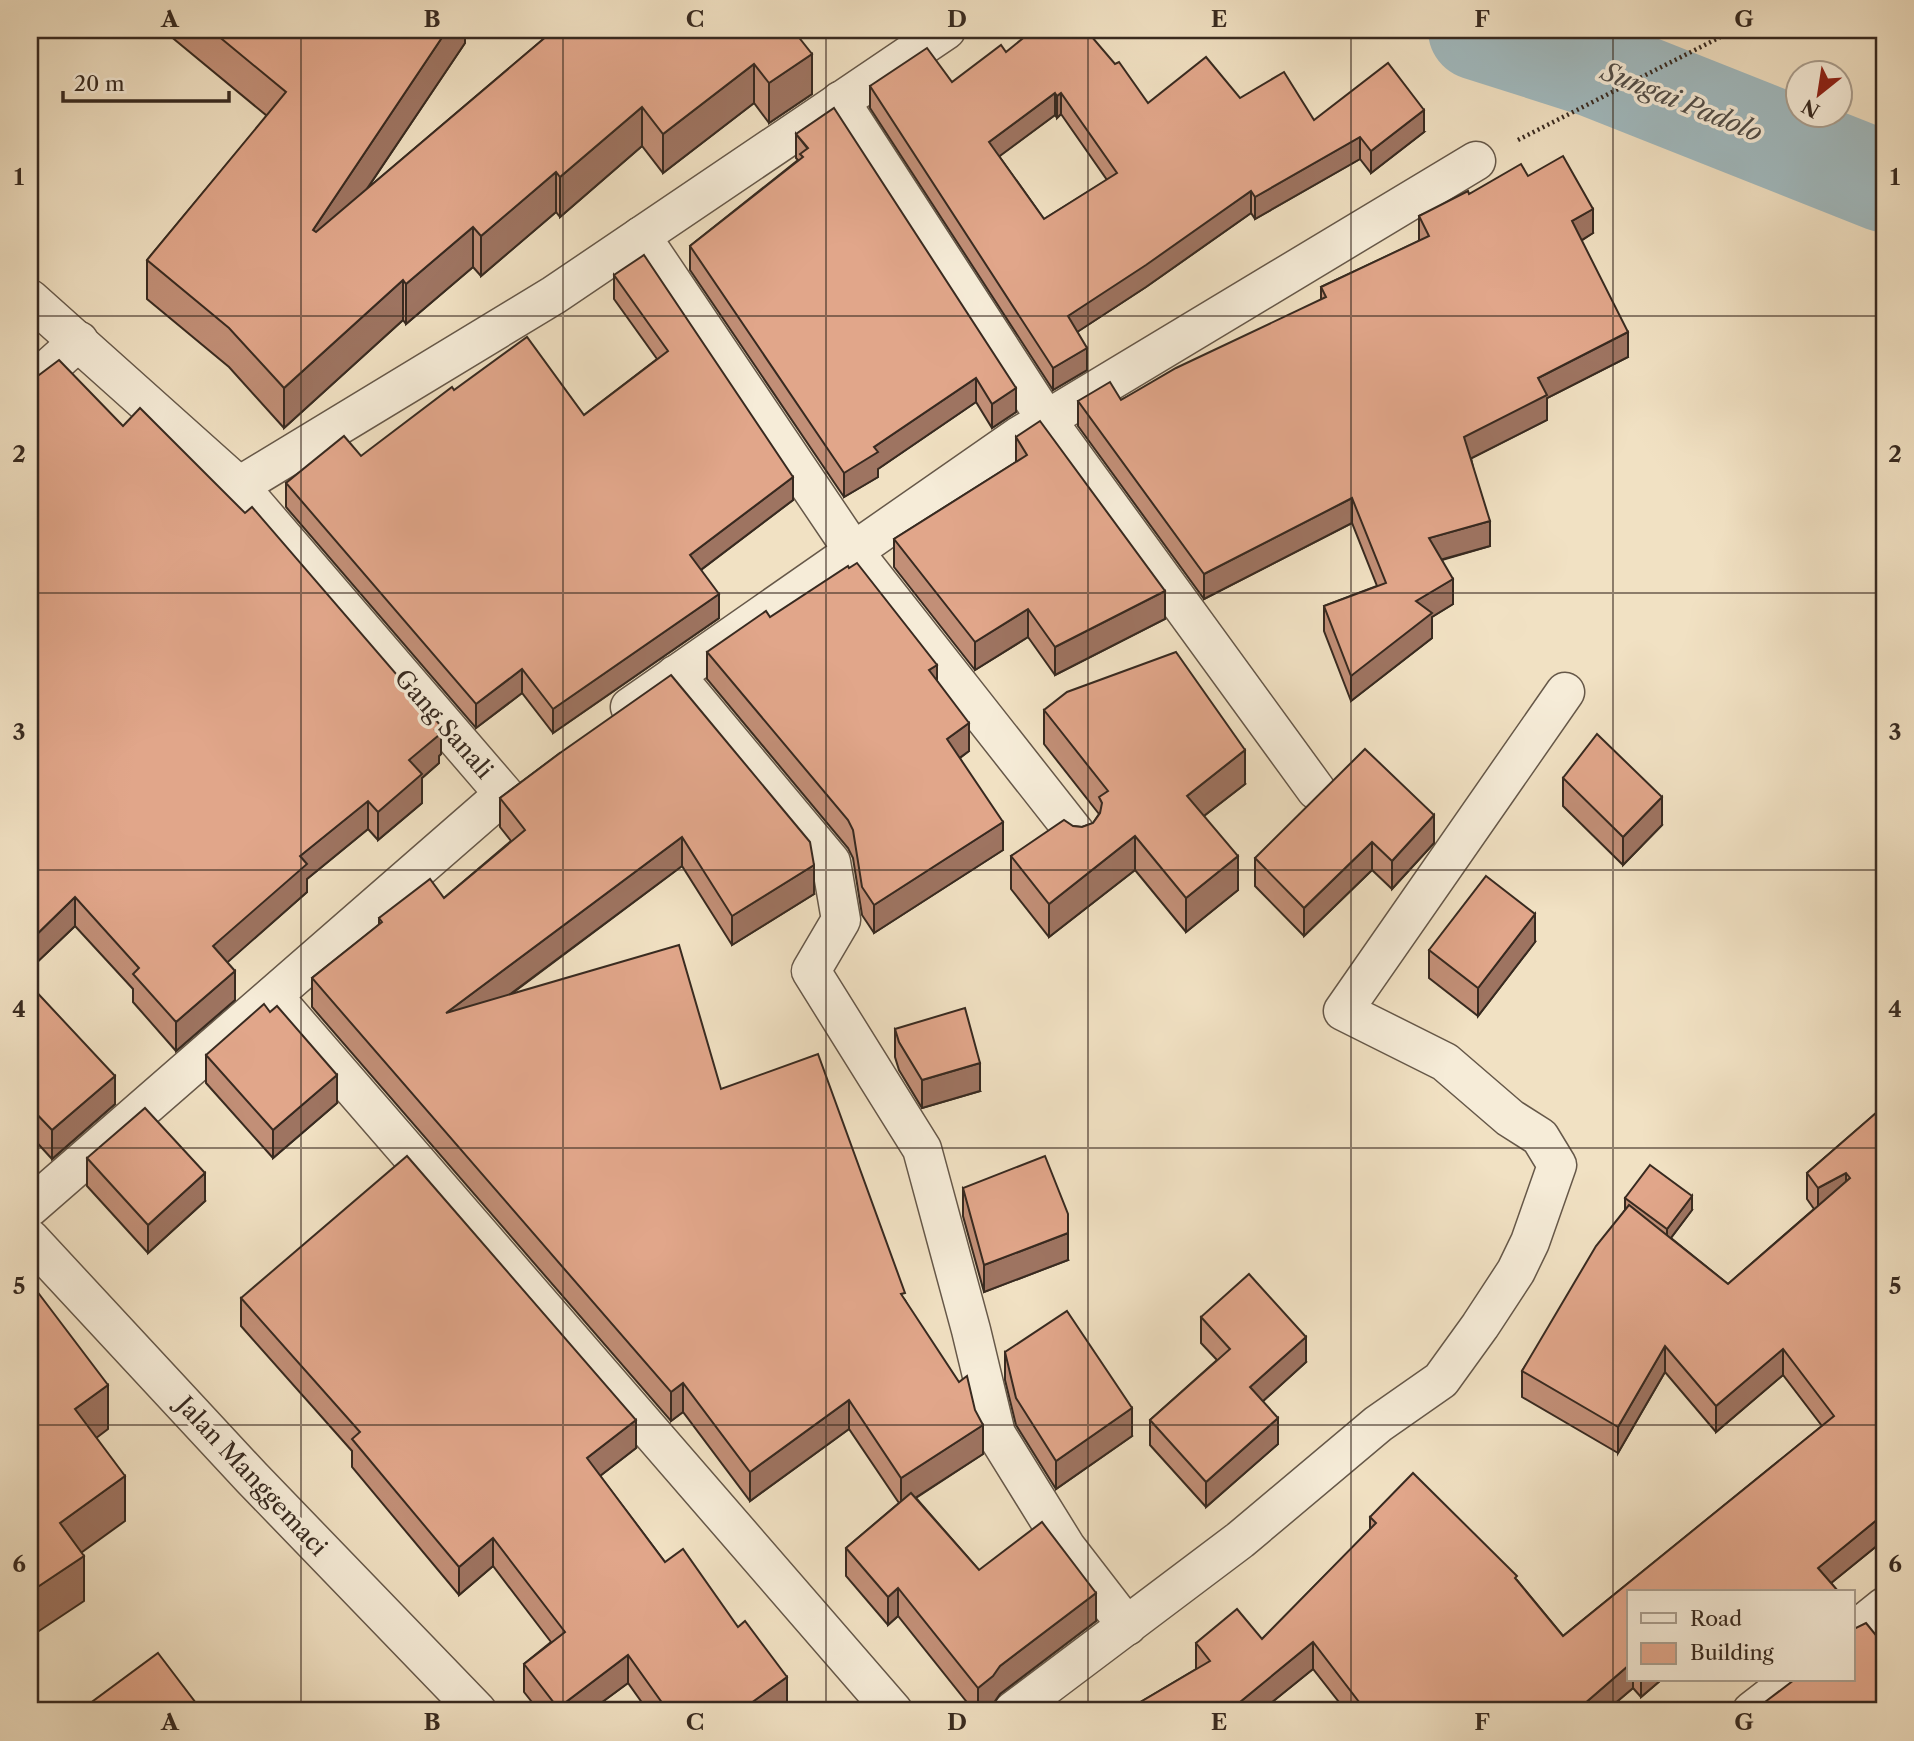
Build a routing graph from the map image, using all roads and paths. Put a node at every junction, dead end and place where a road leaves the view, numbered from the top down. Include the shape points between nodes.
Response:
1 (946, 30) edge
2 (1734, 30) edge
3 (840, 101) junction
4 (1476, 161) joint
5 (641, 236) junction
6 (30, 299) edge
7 (79, 341) junction
8 (30, 385) edge
9 (1046, 419) junction
10 (239, 486) junction
11 (854, 552) junction
12 (675, 675) junction
13 (1564, 692) dead end
14 (607, 723) edge
15 (1316, 790) dead end
16 (1080, 839) edge
17 (273, 996) junction
18 (30, 1207) edge
19 (30, 1239) edge
20 (1127, 1626) junction
21 (1789, 1682) edge
22 (477, 1711) edge
23 (893, 1711) edge
24 (1013, 1711) edge
25 (1752, 1711) edge

1 - 3 street
2 - 4 path
3 - 5 street
3 - 9 street
4 - 9 street
5 - 10 street via 542,302
5 - 11 street
6 - 7 street, Gang Sanali
7 - 8 street
7 - 10 street, Gang Sanali
9 - 11 street
9 - 15 street
10 - 17 street, Gang Sanali via 516,787
11 - 12 street
11 - 16 street
12 - 14 street
12 - 20 street via 831,862 841,920 811,971 922,1149 996,1434 1066,1547
13 - 20 street via 1343,1011 1445,1062 1539,1137 1557,1165 1516,1272 1441,1380 1378,1424 1240,1540
17 - 18 street, Gang Sanali
17 - 23 street
19 - 22 street, Jalan Manggemaci
20 - 24 street
21 - 25 street

